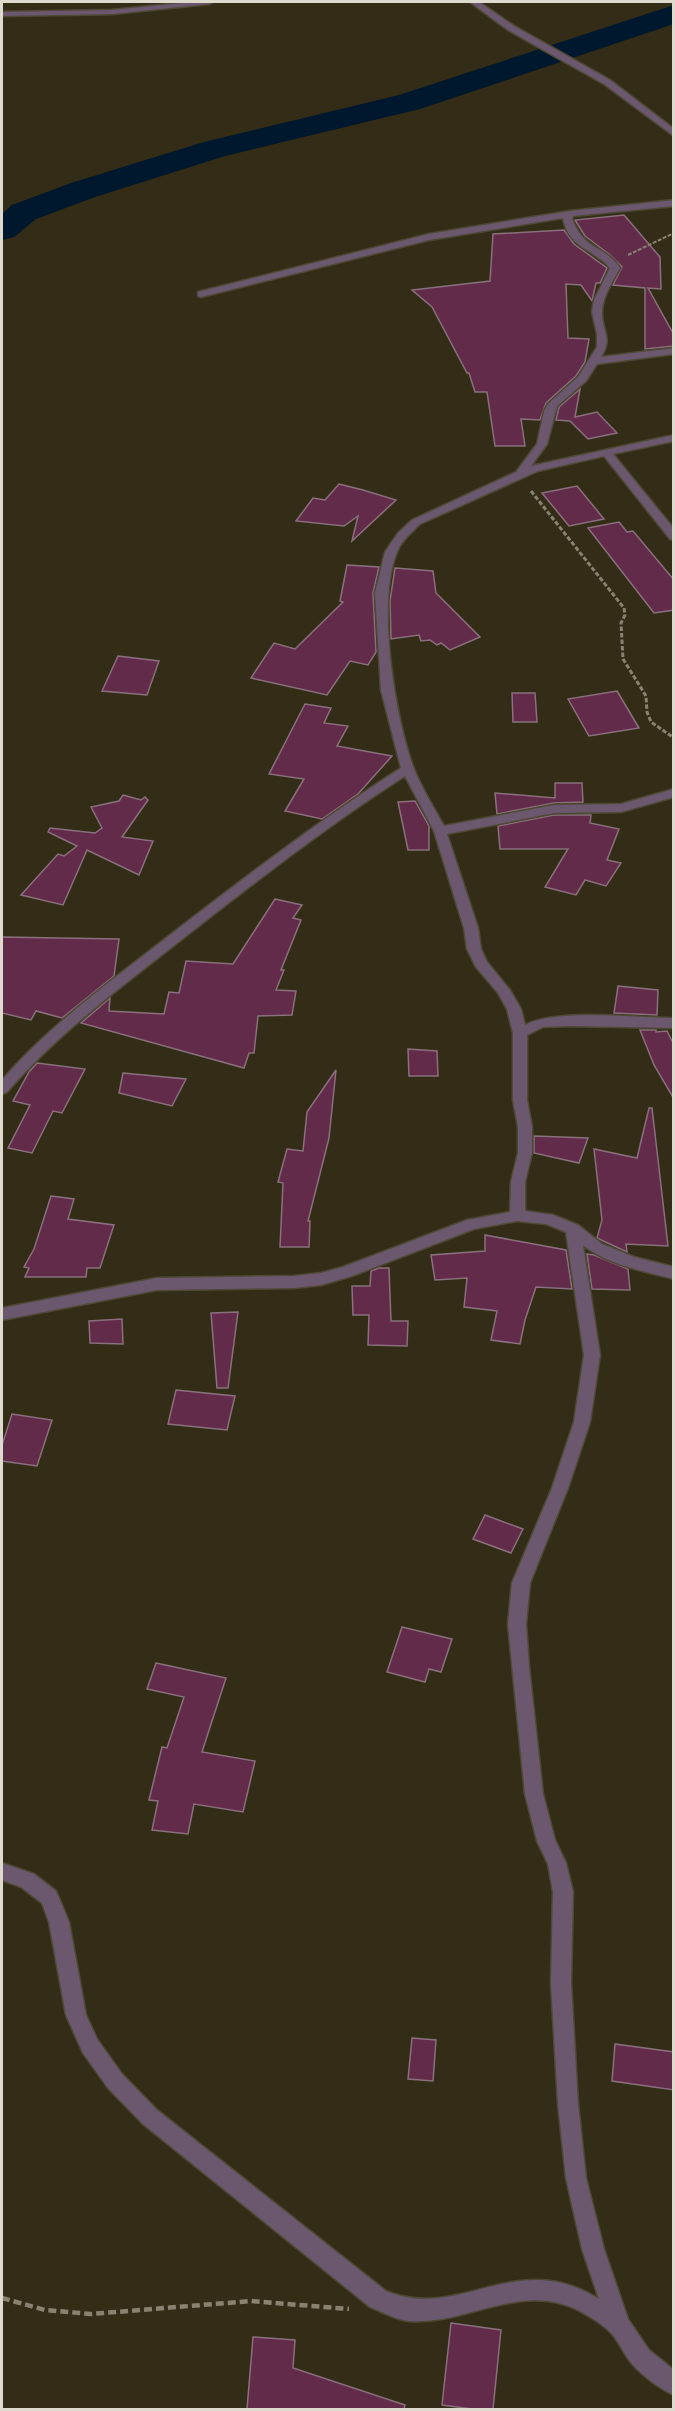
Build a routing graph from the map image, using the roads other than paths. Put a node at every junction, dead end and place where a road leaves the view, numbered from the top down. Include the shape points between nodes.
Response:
1 (209, 2) edge
2 (474, 2) edge
3 (2, 14) edge
4 (674, 134) edge
5 (674, 203) edge
6 (570, 214) junction
7 (201, 294) dead end
8 (674, 351) edge
9 (595, 361) junction
10 (674, 438) edge
11 (606, 452) junction
12 (521, 472) junction
13 (674, 537) edge
14 (408, 769) junction
15 (674, 793) edge
16 (440, 831) junction
17 (674, 1023) edge
18 (520, 1033) junction
19 (2, 1089) edge
20 (517, 1216) junction
21 (573, 1229) junction
22 (674, 1273) edge
23 (2, 1314) edge
24 (2, 1872) edge
25 (619, 2325) junction
26 (674, 2384) edge

1 - 3 street via 112,12
2 - 4 street via 608,82
5 - 6 street
6 - 7 street via 429,237
6 - 9 street via 567,219 577,238 615,268 599,300 602,347
8 - 9 street
9 - 12 street via 582,379 553,404 542,444
10 - 11 street
11 - 12 street
11 - 13 street
12 - 14 street via 417,522 391,552 381,593 387,690
14 - 16 street
14 - 19 street via 359,801 91,1002 23,1063
15 - 16 street via 621,807 554,809
16 - 18 street via 474,949 514,1009
17 - 18 street via 570,1021 540,1023
18 - 20 street via 525,1153 518,1182
20 - 21 street via 548,1219
20 - 23 street via 472,1224 321,1279 157,1284
21 - 22 street via 597,1248 630,1262
21 - 25 street via 592,1355 582,1422 521,1583 517,1624 534,1794 563,1892 561,1983 576,2178 593,2249
24 - 25 street via 27,1880 49,1897 60,1922 76,2015 90,2046 115,2081 150,2117 378,2299 406,2310 434,2309 503,2293 553,2290 578,2298
25 - 26 street via 641,2358

